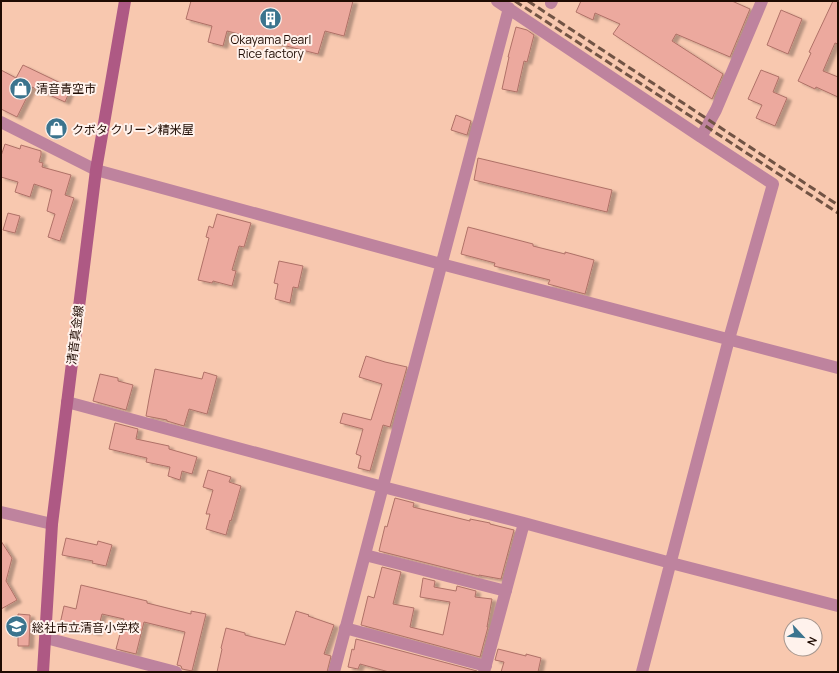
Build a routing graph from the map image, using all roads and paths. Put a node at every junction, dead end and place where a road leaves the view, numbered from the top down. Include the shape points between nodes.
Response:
1 (125, 1) edge
2 (497, 1) edge
3 (762, 1) edge
4 (508, 8) junction
5 (1, 122) edge
6 (701, 137) junction
7 (96, 170) junction
8 (441, 264) junction
9 (729, 339) junction
10 (838, 368) edge
11 (67, 402) junction
12 (383, 487) junction
13 (1, 512) edge
14 (524, 523) junction
15 (52, 524) junction
16 (365, 555) junction
17 (671, 563) junction
18 (506, 591) junction
19 (838, 606) edge
20 (346, 628) junction
21 (46, 638) junction
22 (485, 669) edge
23 (43, 672) edge
24 (176, 672) edge
25 (334, 672) edge
26 (642, 672) edge

1 - 7 main road, 清音真金線
2 - 4 street
3 - 6 street via 716,110
4 - 6 street
4 - 8 street
5 - 7 street
6 - 9 street via 773,184
7 - 8 street
7 - 11 main road, 清音真金線
8 - 9 street
8 - 12 street
9 - 10 street
9 - 17 street
11 - 12 street
11 - 15 main road, 清音真金線
12 - 14 street
12 - 16 street
13 - 15 street
14 - 17 street
14 - 18 street
15 - 21 main road, 清音真金線
16 - 18 street
16 - 20 street
17 - 19 street
17 - 26 street
18 - 22 street
20 - 22 street
20 - 25 street
21 - 23 main road, 清音真金線
21 - 24 street

